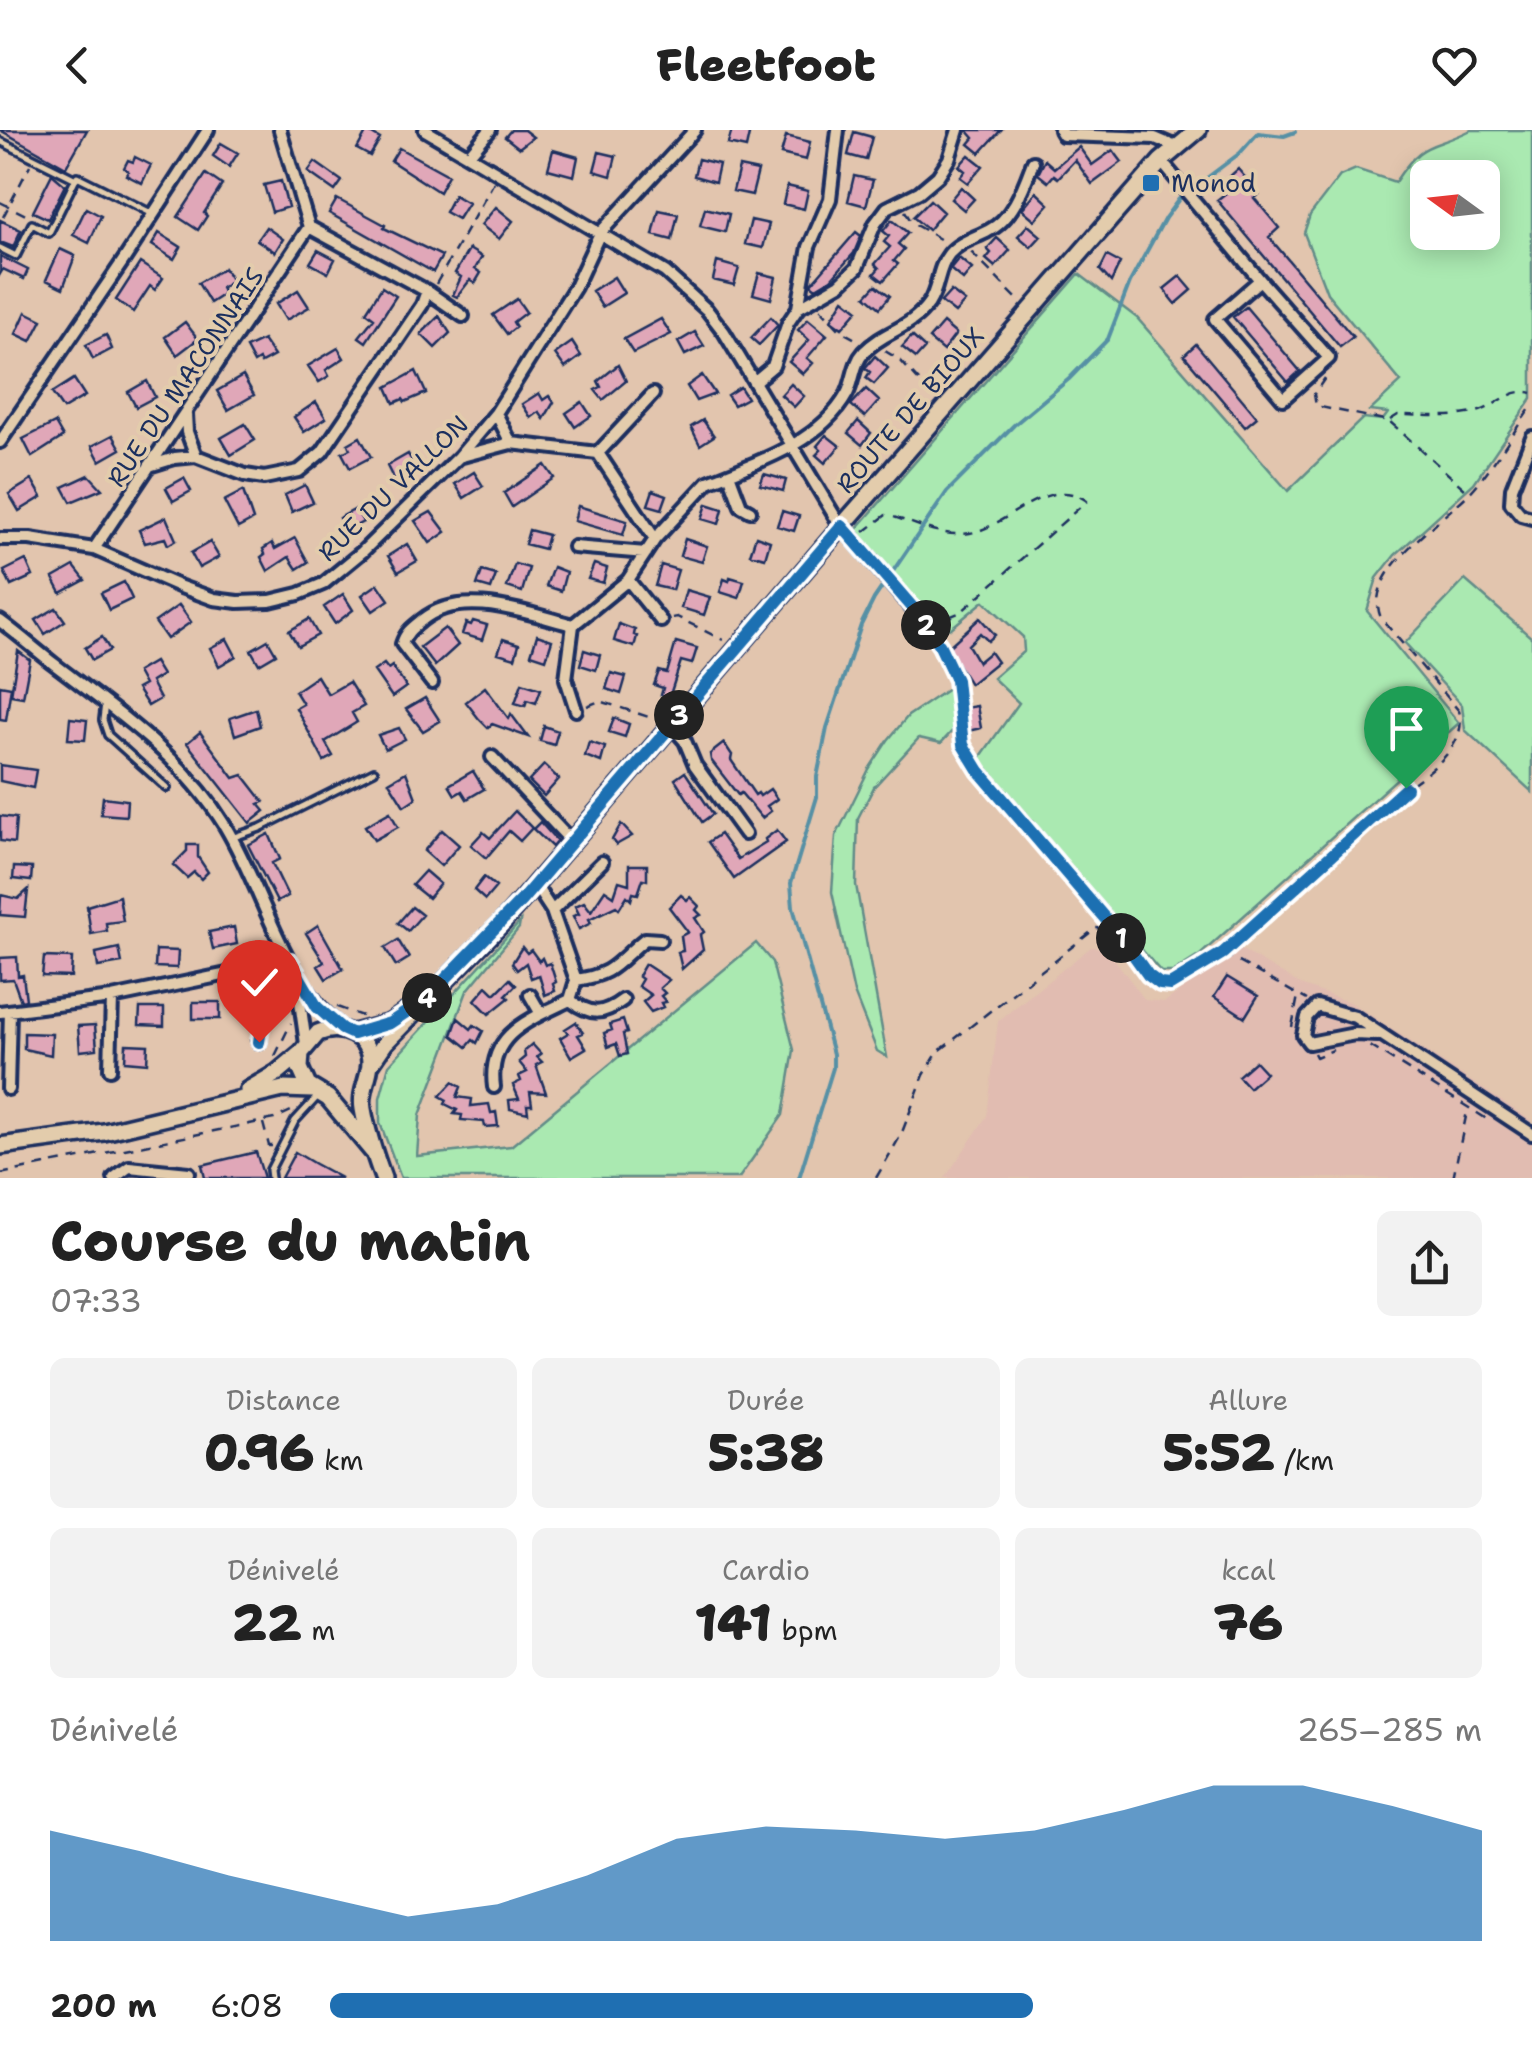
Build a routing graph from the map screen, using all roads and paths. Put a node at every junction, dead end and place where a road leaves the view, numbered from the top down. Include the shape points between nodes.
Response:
1 (208, 130) edge
2 (280, 130) edge
3 (426, 130) edge
4 (490, 130) edge
5 (695, 130) edge
6 (838, 130) edge
7 (958, 130) edge
8 (1060, 130) edge
9 (1198, 130) edge
10 (0, 142) edge
11 (1176, 147) junction
12 (469, 155) junction
13 (33, 158) junction
14 (1161, 161) junction
15 (1033, 162) dead end
16 (500, 172) junction
17 (76, 179) junction
18 (0, 202) edge
19 (9, 206) junction
20 (154, 214) junction
21 (3, 217) dead end
22 (32, 224) junction
23 (309, 227) junction
24 (600, 233) junction
25 (0, 248) edge
26 (1260, 280) junction
27 (427, 291) junction
28 (798, 308) junction
29 (464, 316) dead end
30 (1329, 358) junction
31 (756, 381) junction
32 (1532, 392) edge
33 (653, 394) dead end
34 (1532, 406) edge
35 (186, 411) junction
36 (496, 413) junction
37 (1389, 421) junction
38 (1532, 438) edge
39 (0, 442) edge
40 (511, 443) junction
41 (794, 444) junction
42 (598, 453) junction
43 (196, 456) junction
44 (459, 457) junction
45 (150, 466) junction
46 (729, 474) junction
47 (1470, 492) junction
48 (750, 511) dead end
49 (1532, 518) edge
50 (842, 526) junction
51 (0, 538) edge
52 (655, 539) junction
53 (854, 542) junction
54 (574, 547) dead end
55 (94, 549) junction
56 (646, 553) junction
57 (628, 580) junction
58 (913, 608) junction
59 (0, 621) edge
60 (661, 622) joint
61 (574, 625) junction
62 (930, 630) joint
63 (736, 648) junction
64 (432, 683) dead end
65 (106, 702) junction
66 (576, 710) joint
67 (671, 725) junction
68 (492, 757) dead end
69 (374, 772) dead end
70 (167, 788) dead end
71 (745, 834) dead end
72 (231, 838) junction
73 (572, 842) junction
74 (602, 862) dead end
75 (535, 885) junction
76 (552, 911) junction
77 (1111, 929) junction
78 (660, 940) dead end
79 (1223, 953) junction
80 (290, 961) junction
81 (276, 965) junction
82 (245, 972) junction
83 (296, 974) junction
84 (576, 980) junction
85 (530, 994) dead end
86 (112, 998) junction
87 (287, 998) dead end
88 (426, 999) junction
89 (570, 1000) junction
90 (623, 1000) dead end
91 (330, 1005) dead end
92 (1317, 1006) junction
93 (5, 1012) edge
94 (541, 1014) junction
95 (293, 1015) dead end
96 (371, 1020) dead end
97 (348, 1031) junction
98 (1378, 1035) junction
99 (259, 1042) dead end
100 (1309, 1043) junction
101 (1370, 1046) dead end
102 (1339, 1047) dead end
103 (304, 1048) junction
104 (271, 1064) dead end
105 (370, 1064) junction
106 (110, 1068) dead end
107 (363, 1084) junction
108 (494, 1088) dead end
109 (8, 1089) dead end
110 (320, 1094) junction
111 (236, 1098) junction
112 (298, 1105) dead end
113 (1468, 1107) junction
114 (262, 1121) junction
115 (1500, 1128) dead end
116 (1532, 1134) edge
117 (0, 1146) edge
118 (281, 1148) junction
119 (374, 1152) junction
120 (8, 1172) junction
121 (190, 1173) dead end
122 (0, 1174) edge
123 (9, 1178) edge
124 (114, 1178) edge
125 (271, 1178) edge
126 (383, 1178) edge
127 (876, 1178) edge
128 (1453, 1178) edge

1 - 20 street
2 - 23 street
3 - 12 street
4 - 12 street
5 - 24 street, RUE DU VALLON
6 - 28 street via 830,199 809,247
7 - 28 street via 938,176 886,208 856,268
8 - 11 street via 1155,138
9 - 11 main road, ROUTE DE BIOUX
10 - 13 lane
11 - 14 main road, ROUTE DE BIOUX
12 - 16 street
13 - 17 lane
13 - 19 path
14 - 26 street
14 - 50 main road, ROUTE DE BIOUX
15 - 41 street via 1021,194 992,230 947,256 920,316 867,348 847,394
16 - 24 street
16 - 27 path
17 - 20 lane
17 - 22 lane via 49,233
18 - 19 path
19 - 21 path
19 - 22 path
20 - 39 street
22 - 25 lane via 16,256
23 - 27 street
23 - 35 street, RUE DU MACONNAIS
24 - 31 street via 682,286
24 - 36 street, RUE DU VALLON via 575,288
26 - 30 street
26 - 30 street via 1215,319 1284,399
27 - 29 street
27 - 43 street via 314,462 264,478
28 - 31 street via 773,366
30 - 37 path via 1330,372 1314,394 1316,406
31 - 41 street
32 - 37 path via 1458,416 1398,415
33 - 42 street
34 - 47 path
35 - 43 street
35 - 45 street, RUE DU MACONNAIS
36 - 40 street
36 - 44 street, RUE DU VALLON
37 - 47 path
38 - 49 street via 1511,504
40 - 42 street
40 - 44 street
41 - 46 street
41 - 50 street
42 - 52 street
43 - 45 street
44 - 55 street, RUE DU VALLON via 340,571 299,594 270,601 214,599
45 - 55 street, RUE DU MACONNAIS
46 - 48 street via 741,506
46 - 52 street via 697,491
47 - 79 path via 1397,560 1376,606 1459,711 1461,734 1425,775
50 - 53 street
50 - 63 main road, ROUTE DE BIOUX
51 - 55 street, RUE DU VALLON
52 - 56 street
53 - 58 street
53 - 58 path via 886,515 941,534 969,533 994,526 1038,498 1078,494 1087,501 952,618
54 - 56 street
56 - 57 street
57 - 60 street
57 - 61 street
58 - 62 street
59 - 65 street
60 - 63 path via 676,616
61 - 64 street via 492,606 430,612 402,644
61 - 66 street via 566,679
62 - 77 path via 956,680 963,745
63 - 67 main road, ROUTE DE BIOUX
65 - 70 lane via 108,735
65 - 72 street via 165,752
66 - 67 path via 600,701
67 - 71 street
67 - 73 main road, ROUTE DE BIOUX
68 - 73 street
69 - 72 lane
72 - 80 street
73 - 75 main road, ROUTE DE BIOUX
74 - 76 street
75 - 76 street
75 - 88 main road, ROUTE DE BIOUX
76 - 84 street
77 - 79 path via 1160,984 1170,985
77 - 127 path via 1096,928 938,1052
78 - 84 street via 645,938 612,970
79 - 92 path
80 - 81 street
80 - 83 street
81 - 82 street
81 - 87 path
82 - 86 street
82 - 99 street via 262,1022
83 - 97 street via 317,1007
83 - 103 street
84 - 89 street
85 - 94 street
86 - 93 street
86 - 106 street
88 - 97 main road, ROUTE DE BIOUX via 390,1023
88 - 105 main road, ROUTE DE BIOUX
89 - 90 street via 606,1013
89 - 94 street
91 - 96 path
92 - 98 street via 1355,1017
92 - 100 street via 1303,1035
93 - 109 street
94 - 108 street via 497,1049
95 - 104 path
97 - 103 main road via 318,1032
97 - 105 main road via 367,1050
98 - 100 street
98 - 116 street
100 - 102 path via 1316,1056
101 - 113 path
103 - 110 main road via 303,1078
103 - 111 main road
105 - 107 main road
107 - 110 main road via 342,1098
107 - 119 main road
110 - 111 main road via 283,1088
110 - 118 lane
110 - 119 main road
111 - 117 main road via 104,1132
112 - 114 path
113 - 115 path
113 - 128 path
114 - 118 path via 270,1146
114 - 120 path
118 - 125 lane
119 - 126 main road
120 - 122 path
120 - 123 path
121 - 124 street via 129,1167

